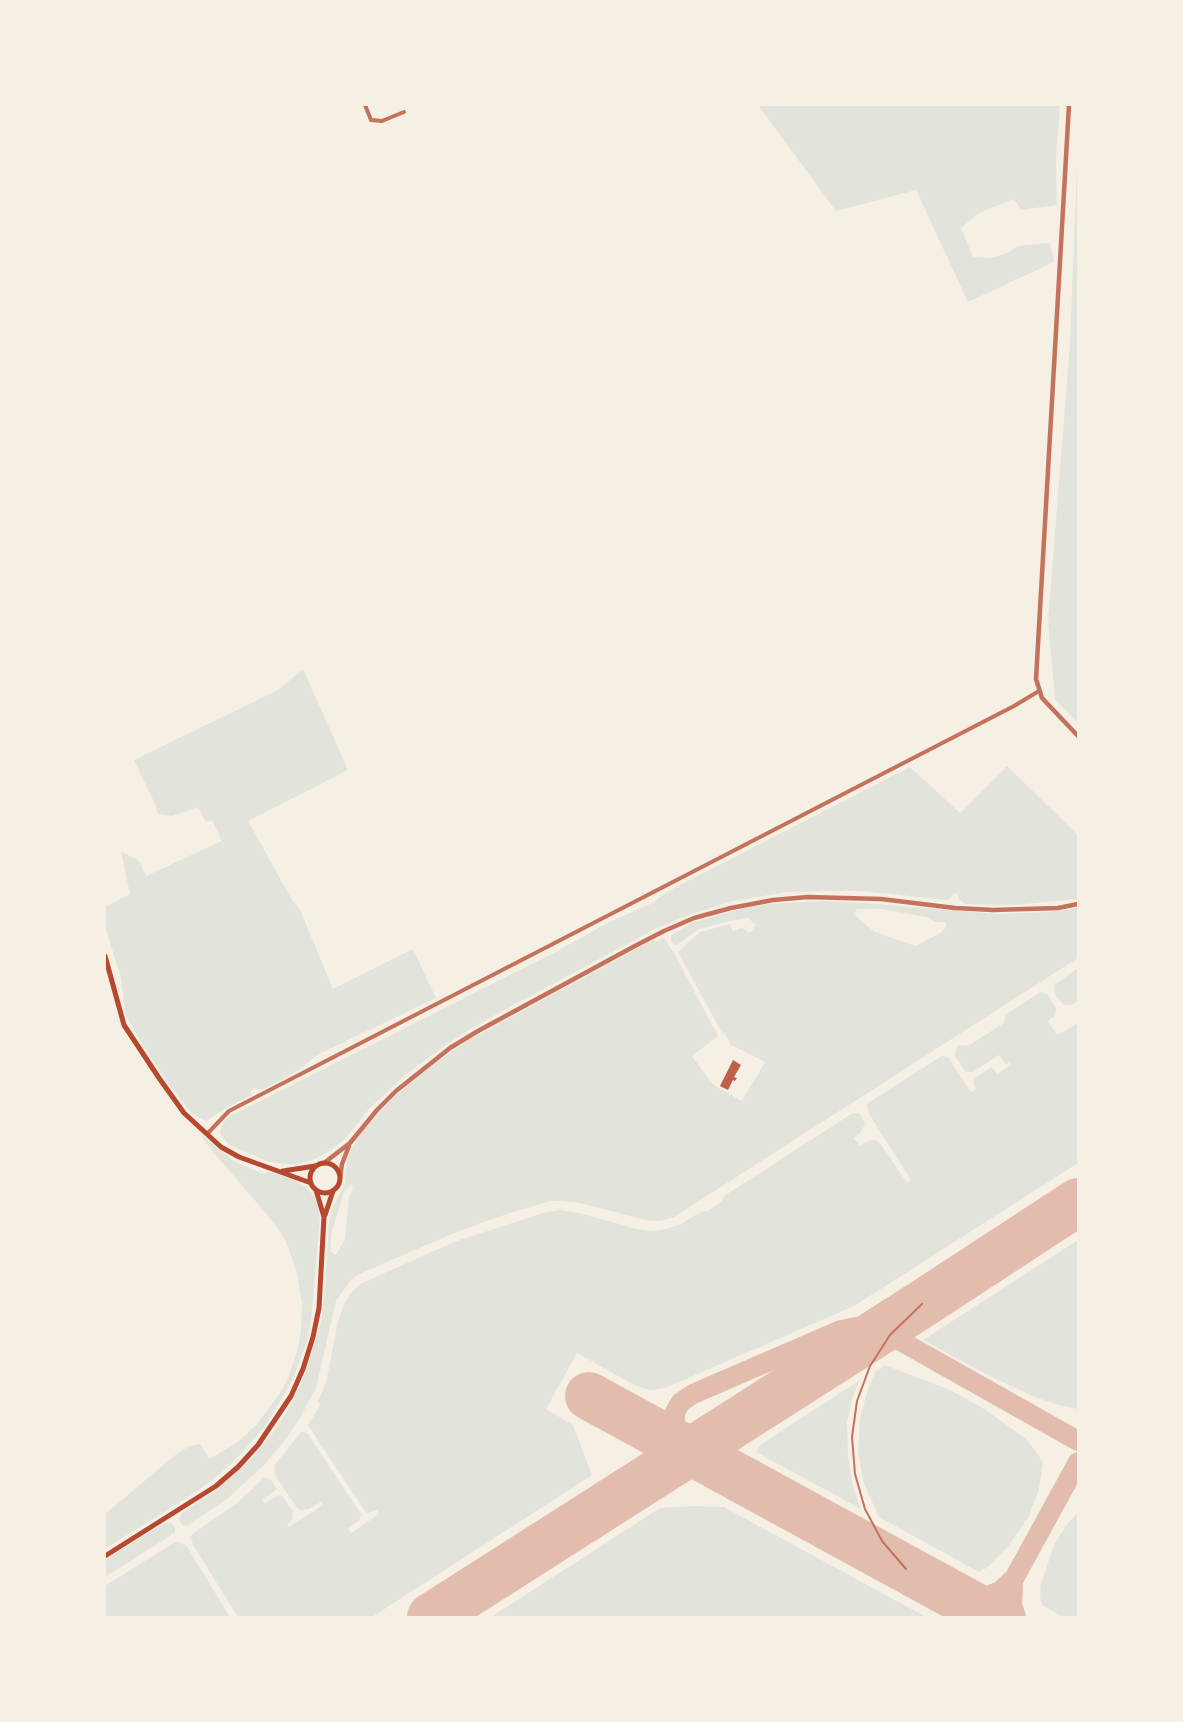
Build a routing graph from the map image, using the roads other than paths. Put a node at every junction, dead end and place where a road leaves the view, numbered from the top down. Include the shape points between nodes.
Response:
1 (365, 105) edge
2 (1069, 105) edge
3 (404, 112) dead end
4 (1039, 691) junction
5 (1078, 736) edge
6 (1078, 904) edge
7 (105, 956) edge
8 (207, 1135) junction
9 (350, 1143) junction
10 (324, 1163) junction
11 (316, 1166) junction
12 (281, 1172) junction
13 (340, 1178) junction
14 (311, 1183) junction
15 (316, 1190) junction
16 (333, 1191) junction
17 (324, 1217) junction
18 (922, 1304) dead end
19 (105, 1556) edge
20 (906, 1569) dead end

1 - 3 street via 370,120 382,121
2 - 4 street via 1036,679
4 - 5 street via 1047,705
4 - 8 street via 229,1111
6 - 9 street via 993,910 881,899 808,897 773,900 694,918 450,1048 396,1090
7 - 8 main road via 124,1025 184,1113
8 - 12 main road via 239,1157
9 - 10 street
9 - 13 street
10 - 11 main road
10 - 13 main road via 334,1165
11 - 12 main road
11 - 14 main road
12 - 14 main road
13 - 16 main road
14 - 15 main road
15 - 16 main road
15 - 17 main road
16 - 17 main road
17 - 19 main road via 319,1308 310,1348 291,1396 258,1445 216,1486
18 - 20 lane via 890,1335 870,1366 857,1401 852,1437 855,1474 865,1509 882,1541

